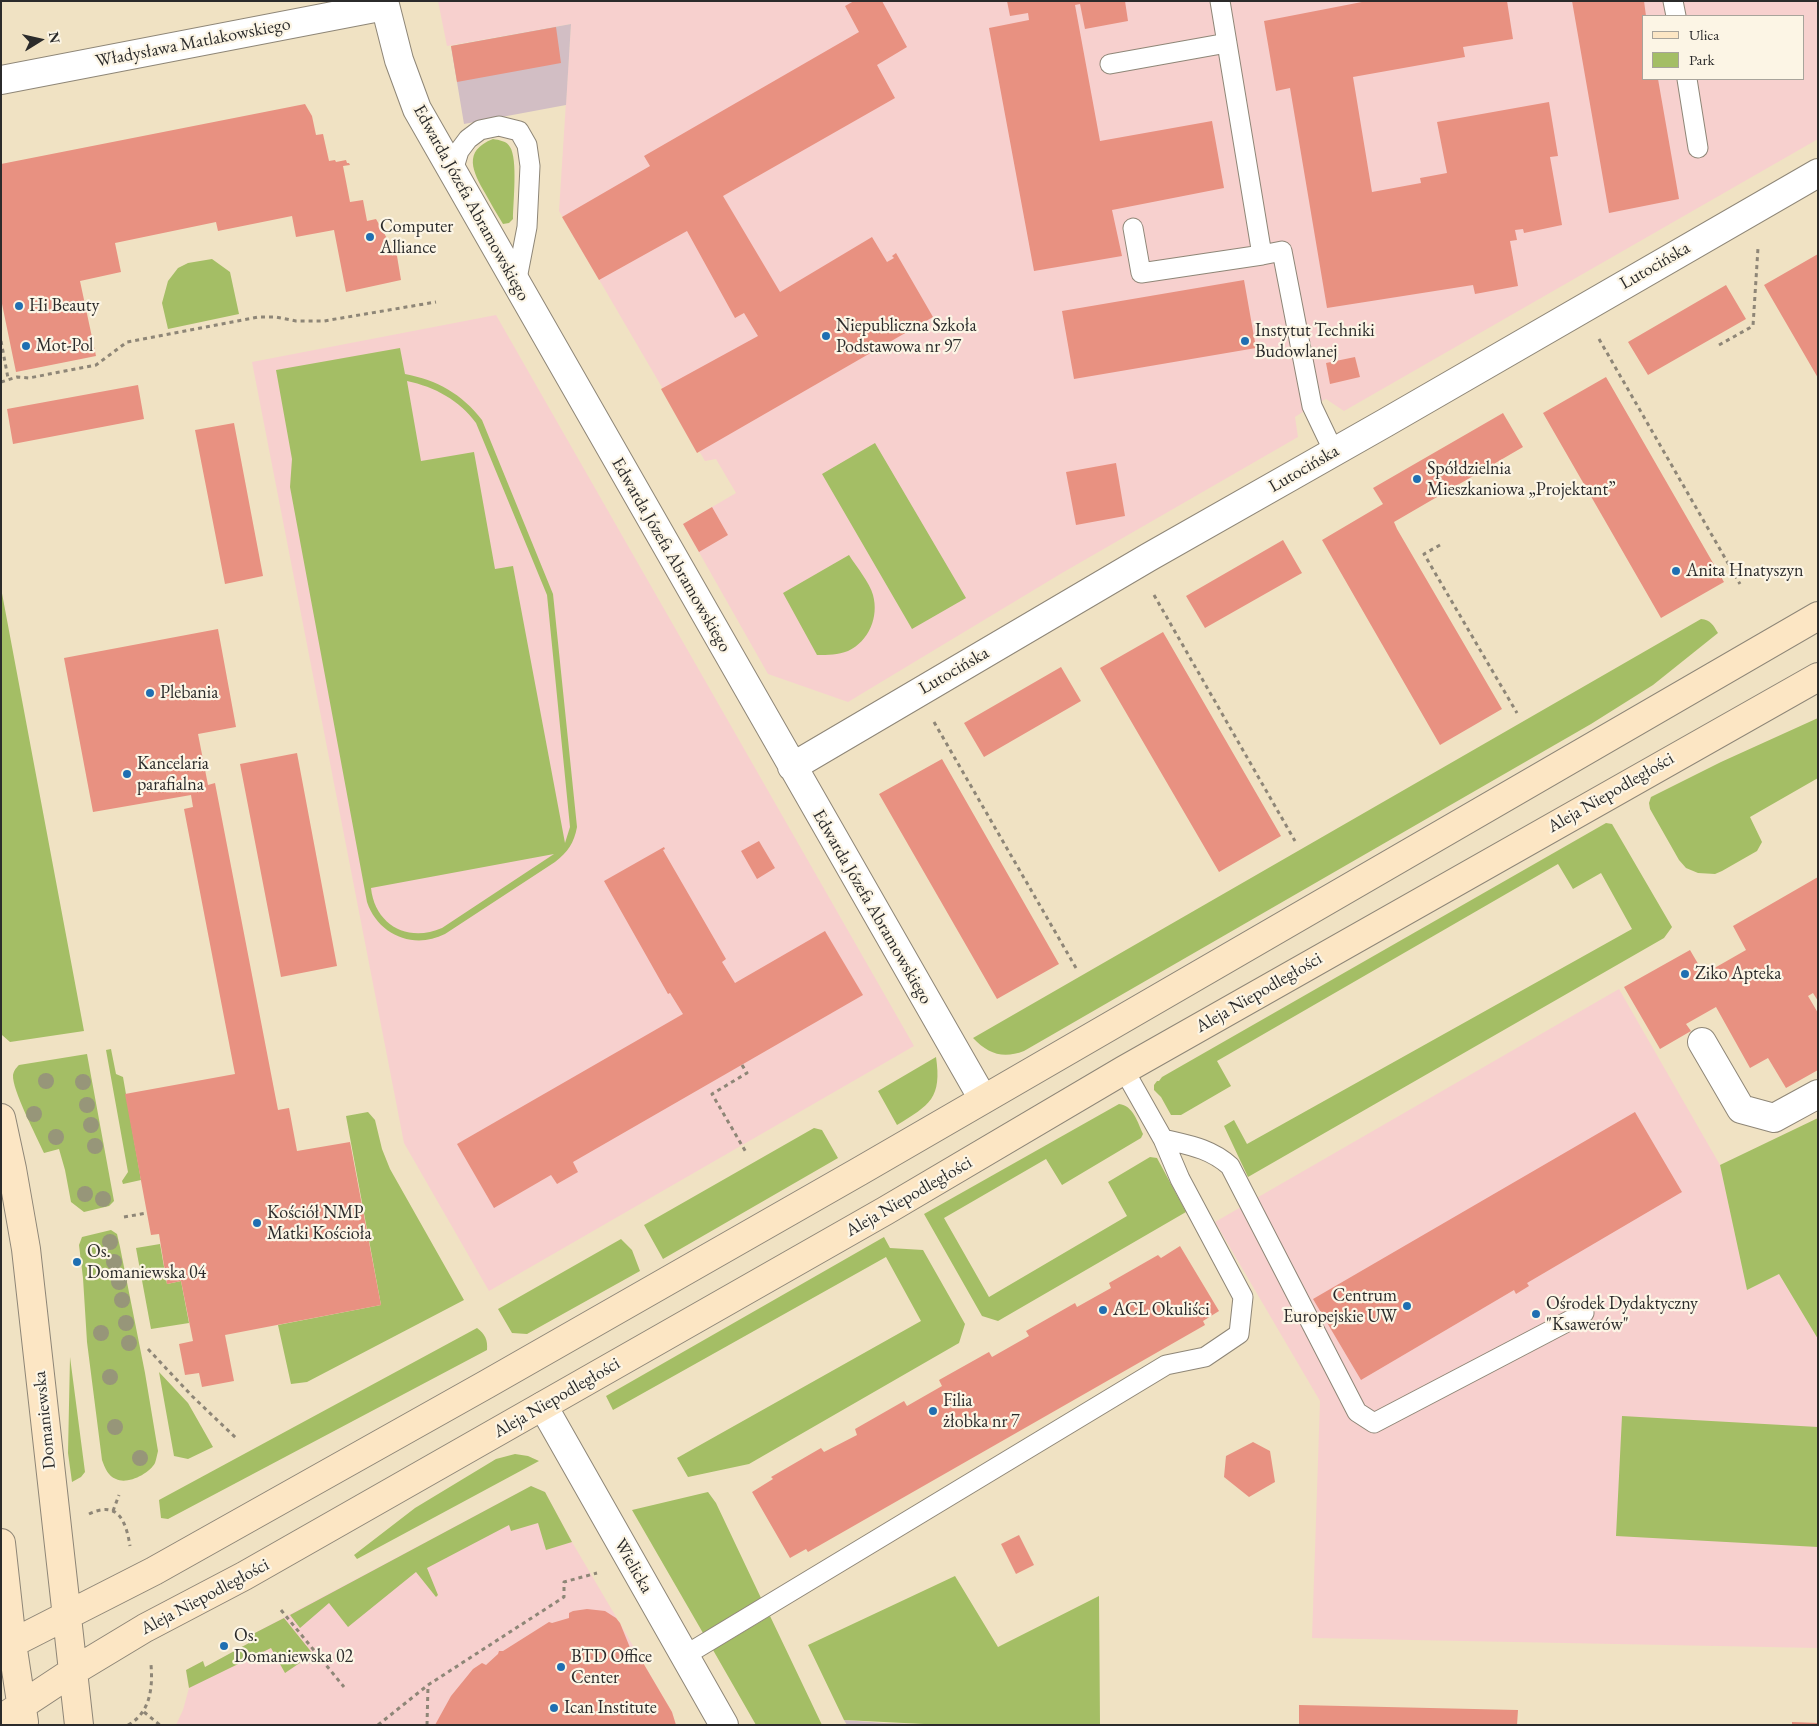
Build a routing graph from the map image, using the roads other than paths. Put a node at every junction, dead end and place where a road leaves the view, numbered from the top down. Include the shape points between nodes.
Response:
1 (1220, 1) edge
2 (1673, 1) edge
3 (384, 4) edge
4 (1676, 15) edge
5 (1227, 43) junction
6 (1110, 64) dead end
7 (1, 80) edge
8 (1686, 80) edge
9 (1698, 148) dead end
10 (1818, 173) edge
11 (452, 174) junction
12 (1133, 228) dead end
13 (1262, 254) junction
14 (516, 284) junction
15 (1334, 452) junction
16 (1818, 616) edge
17 (1818, 677) edge
18 (792, 767) junction
19 (1702, 1042) dead end
20 (1124, 1070) junction
21 (1818, 1094) edge
22 (983, 1099) junction
23 (1, 1118) edge
24 (1163, 1139) junction
25 (1584, 1313) dead end
26 (542, 1406) junction
27 (1, 1543) edge
28 (67, 1616) junction
29 (7, 1646) edge
30 (684, 1656) junction
31 (72, 1672) junction
32 (16, 1717) edge
33 (79, 1725) edge
34 (724, 1725) edge

1 - 5 lane
2 - 4 lane
3 - 7 street, Władysława Matlakowskiego
3 - 11 street, Edwarda Józefa Abramowskiego via 417,109
5 - 6 lane
5 - 13 lane
8 - 9 lane
10 - 15 street, Lutocińska
11 - 14 street, Edwarda Józefa Abramowskiego
11 - 14 lane via 460,151 480,130 499,126 519,131 527,145 529,175 527,227
12 - 13 lane via 1141,273
13 - 15 lane via 1282,251 1312,406
14 - 18 street, Edwarda Józefa Abramowskiego
15 - 18 street, Lutocińska
16 - 22 main road
17 - 20 main road, Aleja Niepodległości
18 - 22 street, Edwarda Józefa Abramowskiego
19 - 21 street via 1741,1109 1774,1118
20 - 24 lane
20 - 26 main road, Aleja Niepodległości via 884,1212
22 - 28 main road via 488,1384
23 - 28 main road, Domaniewska via 26,1249
24 - 25 lane via 1219,1156 1230,1166 1357,1412 1374,1423
24 - 30 lane via 1180,1179 1242,1297 1239,1334 1205,1357 1166,1365
26 - 30 street, Wielicka
26 - 31 main road, Aleja Niepodległości
27 - 29 main road
28 - 29 main road
28 - 31 main road, Domaniewska
29 - 32 main road
30 - 34 street, Wielicka
31 - 32 main road, Aleja Niepodległości
31 - 33 main road, Domaniewska

